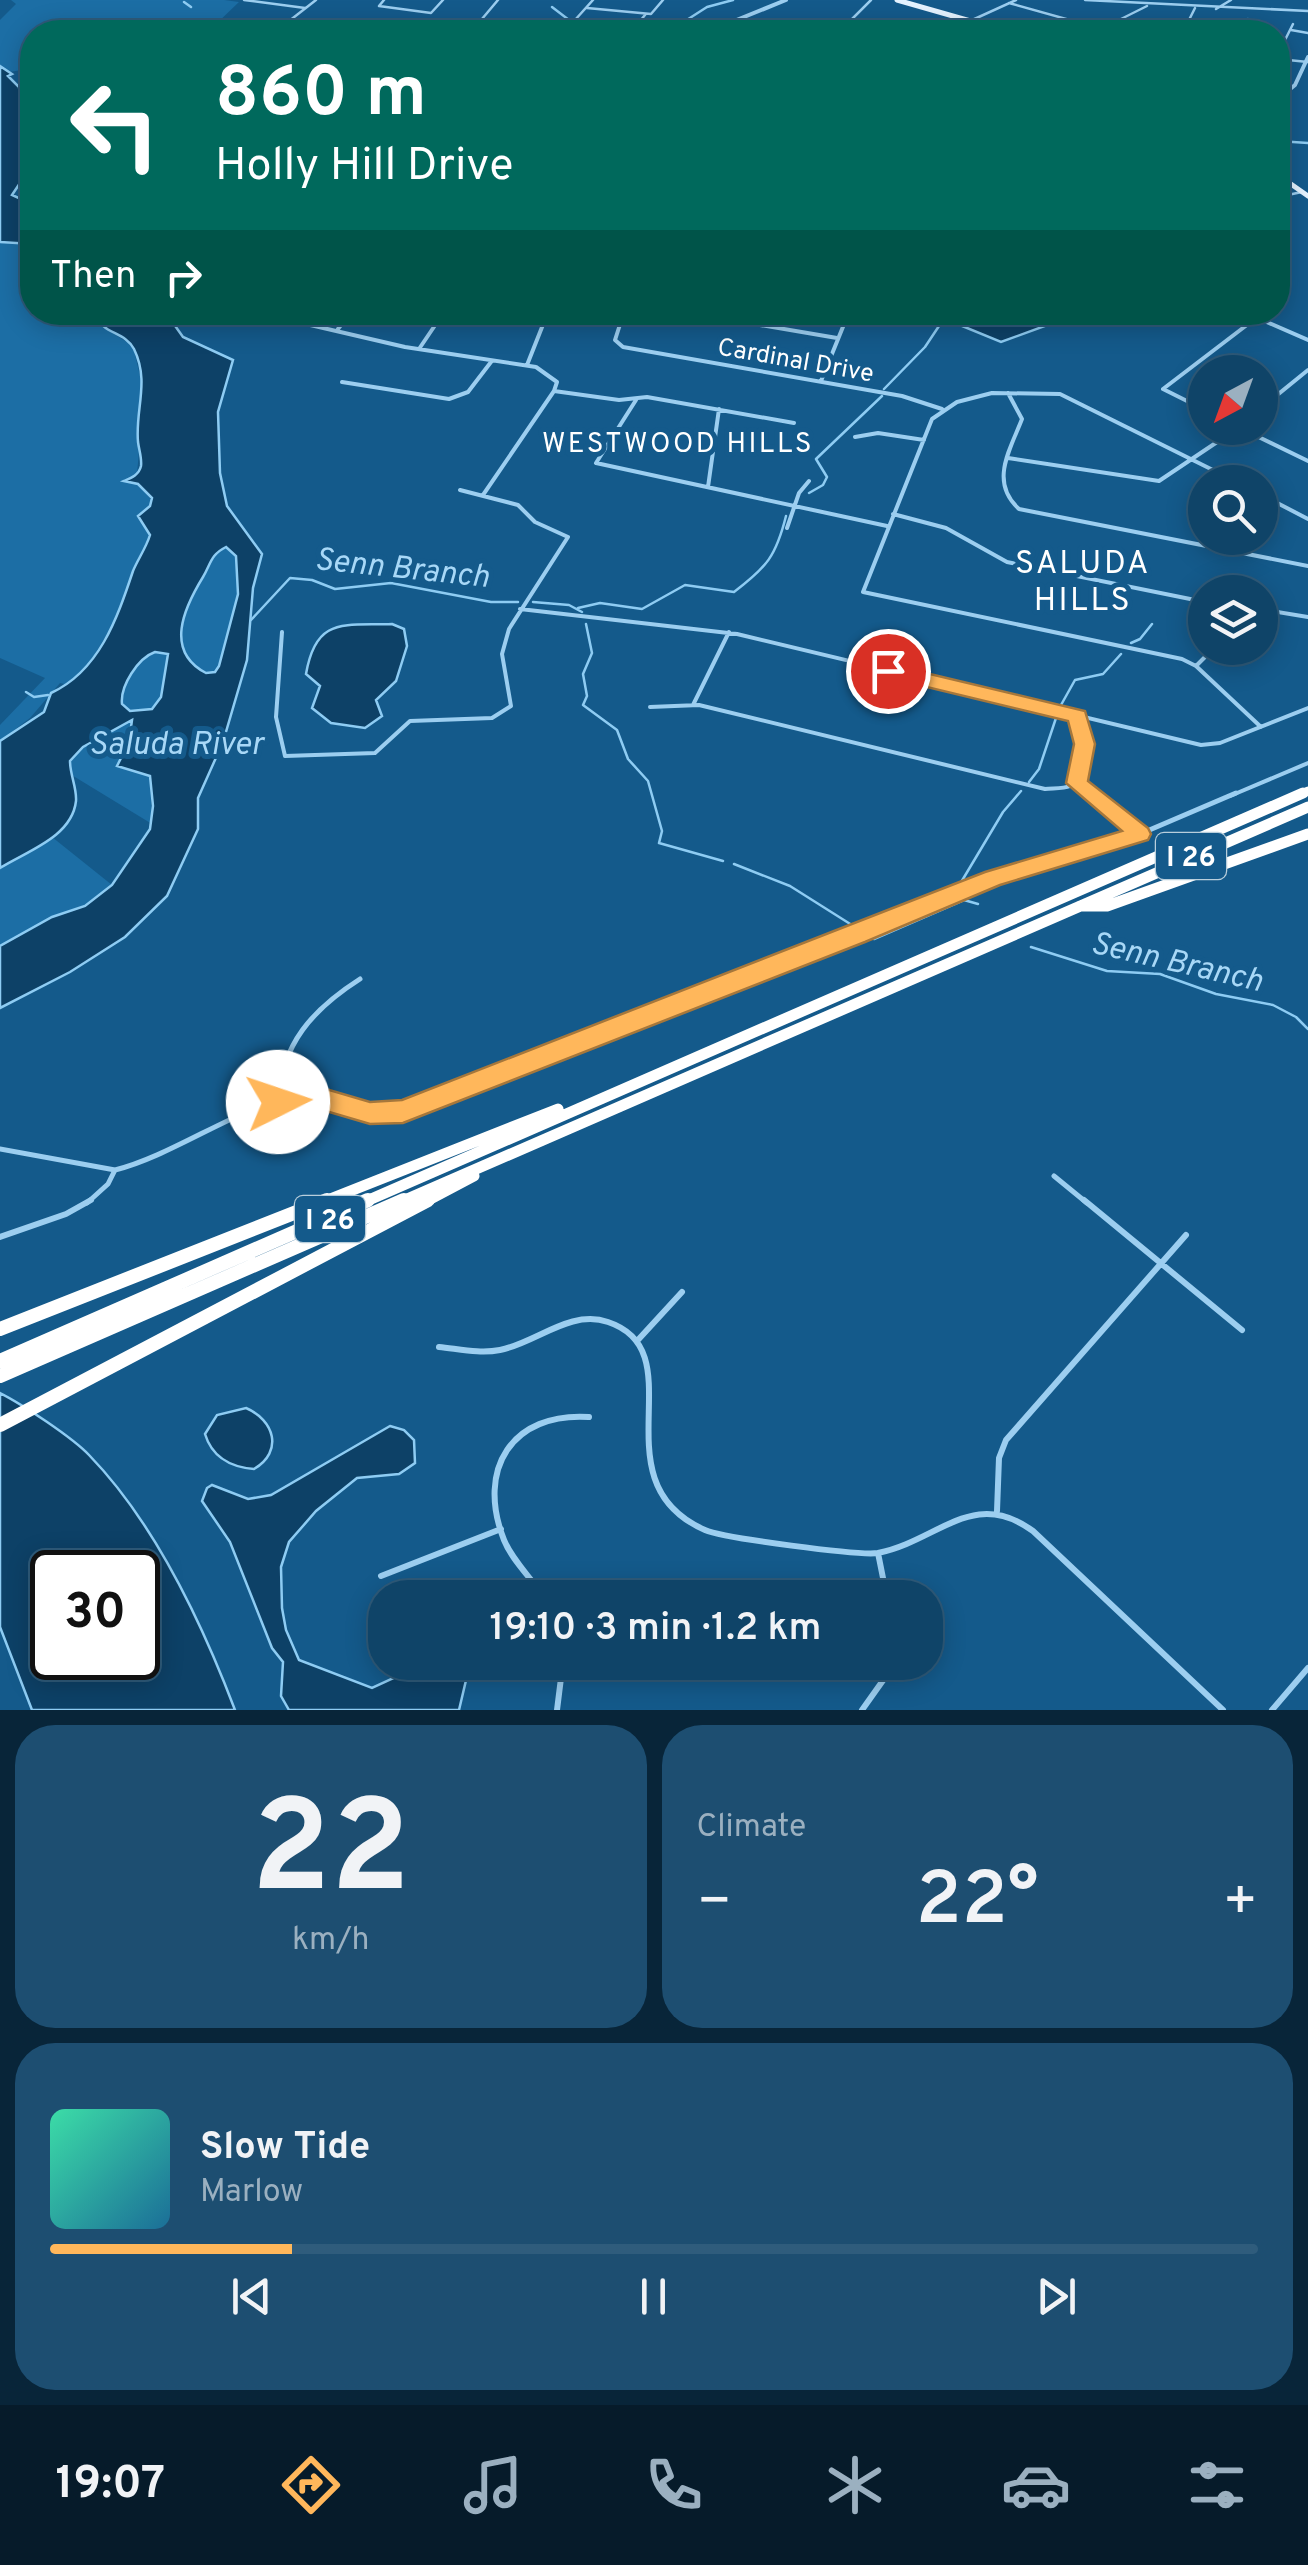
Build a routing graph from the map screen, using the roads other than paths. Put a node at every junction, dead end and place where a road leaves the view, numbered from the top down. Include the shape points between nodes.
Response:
1 (244, 0) edge
2 (316, 0) edge
3 (384, 0) edge
4 (443, 0) edge
5 (498, 0) edge
6 (593, 0) edge
7 (663, 0) edge
8 (786, 0) edge
9 (794, 0) edge
10 (871, 0) edge
11 (897, 0) edge
12 (1016, 0) edge
13 (1085, 0) edge
14 (1162, 0) edge
15 (1230, 0) edge
16 (1009, 3) junction
17 (1150, 4) junction
18 (1156, 5) junction
19 (305, 8) junction
20 (587, 8) junction
21 (1195, 8) junction
22 (1216, 9) junction
23 (1308, 11) edge
24 (646, 14) junction
25 (749, 15) junction
26 (290, 20) edge
27 (481, 20) edge
28 (574, 20) edge
29 (641, 20) edge
30 (737, 20) edge
31 (851, 20) edge
32 (967, 20) edge
33 (972, 20) edge
34 (1070, 20) edge
35 (1119, 20) edge
36 (1190, 20) edge
37 (1235, 20) dead end
38 (1248, 20) edge
39 (1292, 24) dead end
40 (1290, 30) joint
41 (1308, 33) edge
42 (1307, 60) edge
43 (1290, 90) edge
44 (318, 325) edge
45 (341, 325) edge
46 (435, 325) edge
47 (543, 325) edge
48 (620, 325) edge
49 (760, 325) edge
50 (843, 325) edge
51 (1247, 325) edge
52 (1273, 325) edge
53 (338, 329) junction
54 (837, 338) junction
55 (1308, 340) edge
56 (419, 349) junction
57 (1208, 355) edge
58 (491, 361) junction
59 (527, 365) junction
60 (1188, 370) edge
61 (1308, 370) edge
62 (821, 381) junction
63 (342, 382) dead end
64 (554, 391) junction
65 (1008, 393) junction
66 (1278, 394) edge
67 (636, 400) junction
68 (1188, 402) edge
69 (719, 409) junction
70 (942, 409) junction
71 (794, 423) dead end
72 (855, 437) dead end
73 (924, 440) junction
74 (1214, 445) edge
75 (1275, 445) edge
76 (1008, 458) junction
77 (1192, 460) junction
78 (1308, 461) edge
79 (1202, 465) edge
80 (809, 481) dead end
81 (708, 486) junction
82 (460, 490) dead end
83 (483, 495) junction
84 (1278, 503) edge
85 (797, 509) junction
86 (893, 514) junction
87 (1308, 519) edge
88 (888, 526) junction
89 (787, 528) dead end
90 (1308, 566) edge
91 (1188, 599) edge
92 (520, 609) junction
93 (1278, 612) edge
94 (1308, 617) edge
95 (282, 632) dead end
96 (729, 632) junction
97 (1196, 666) joint
98 (692, 705) junction
99 (650, 707) dead end
100 (1308, 708) edge
101 (1078, 716) junction
102 (1261, 727) junction
103 (1308, 763) edge
104 (1076, 783) junction
105 (1308, 792) edge
106 (1308, 807) edge
107 (1140, 834) junction
108 (1308, 834) edge
109 (1074, 906) junction
110 (360, 978) dead end
111 (656, 1071) junction
112 (278, 1102) junction
113 (592, 1118) junction
114 (0, 1149) edge
115 (115, 1170) junction
116 (1054, 1176) dead end
117 (1186, 1235) dead end
118 (0, 1237) edge
119 (1160, 1264) junction
120 (682, 1292) dead end
121 (0, 1329) edge
122 (1242, 1330) dead end
123 (637, 1341) junction
124 (439, 1346) dead end
125 (0, 1361) edge
126 (0, 1376) edge
127 (589, 1417) dead end
128 (0, 1425) edge
129 (997, 1511) junction
130 (501, 1530) junction
131 (878, 1554) junction
132 (381, 1576) dead end
133 (531, 1580) edge
134 (883, 1580) edge
135 (1308, 1668) edge
136 (560, 1680) edge
137 (883, 1680) edge
138 (557, 1710) edge
139 (862, 1710) edge
140 (1222, 1710) edge
141 (1272, 1710) edge

1 - 19 street
2 - 19 street
3 - 4 street via 378,6 432,13
5 - 27 street
6 - 20 street
7 - 24 street
8 - 25 street
9 - 25 street
10 - 31 street
11 - 32 main road
12 - 16 street
13 - 17 street
14 - 18 street
15 - 22 street
16 - 33 street
16 - 34 street
17 - 18 street
17 - 35 street
18 - 21 street
19 - 26 street
20 - 24 street
20 - 28 street
21 - 22 street
21 - 36 street
22 - 23 street
24 - 29 street
25 - 30 street
37 - 38 street
39 - 40 street
40 - 41 street
42 - 43 street
44 - 53 street
45 - 53 street
46 - 56 street
47 - 59 street
48 - 62 street, Cardinal Drive via 615,340 623,347
49 - 54 street
50 - 54 street
51 - 57 street
52 - 55 street
53 - 56 street
54 - 62 street
56 - 58 street
58 - 59 street
58 - 63 street via 468,392 448,399
59 - 64 street via 552,375
60 - 68 street via 1163,389
61 - 66 street
62 - 70 street, Cardinal Drive
64 - 67 street
64 - 83 street
65 - 70 street
65 - 76 street via 1022,419
65 - 77 street via 1068,396
67 - 69 street
67 - 81 street via 596,463
69 - 71 street
69 - 81 street
70 - 73 street
72 - 73 street
73 - 86 street
74 - 77 street
75 - 78 street
76 - 77 street via 1154,482
76 - 90 street via 1001,488 1019,509
77 - 79 street
80 - 85 street
81 - 85 street
82 - 83 street
83 - 92 street via 518,505 535,522 568,537
84 - 87 street
85 - 88 street
85 - 89 street
86 - 88 street
86 - 91 street via 946,528 1007,562
88 - 97 street via 863,592
92 - 95 street via 502,654 512,692 505,714 410,721 375,754 280,752
92 - 96 street
93 - 94 street
96 - 98 street
96 - 101 street
97 - 102 street
98 - 99 street
98 - 104 street via 1032,787
100 - 102 street
101 - 102 street via 1201,745
101 - 104 street via 1084,744
103 - 107 street
104 - 107 street
105 - 111 highway, I 26
106 - 109 highway, I 26
107 - 112 street via 993,878 403,1112 370,1113 309,1095
108 - 109 highway via 1107,906
109 - 113 highway, I 26
110 - 112 street via 309,1016 284,1058
111 - 121 highway
111 - 125 highway, I 26
112 - 115 street via 154,1160
113 - 126 highway, I 26
113 - 128 highway
114 - 115 street
115 - 118 street via 104,1190 83,1205
116 - 119 street
117 - 119 street
119 - 122 street
119 - 129 street via 1006,1440
120 - 123 street
123 - 124 street via 596,1318 563,1323 505,1349
123 - 131 street via 651,1370 646,1466 671,1509 706,1531
127 - 130 street via 559,1416 506,1445 496,1484
129 - 131 street
129 - 140 street via 1034,1531
130 - 132 street
130 - 133 street
131 - 134 street
135 - 141 street
136 - 138 street
137 - 139 street

